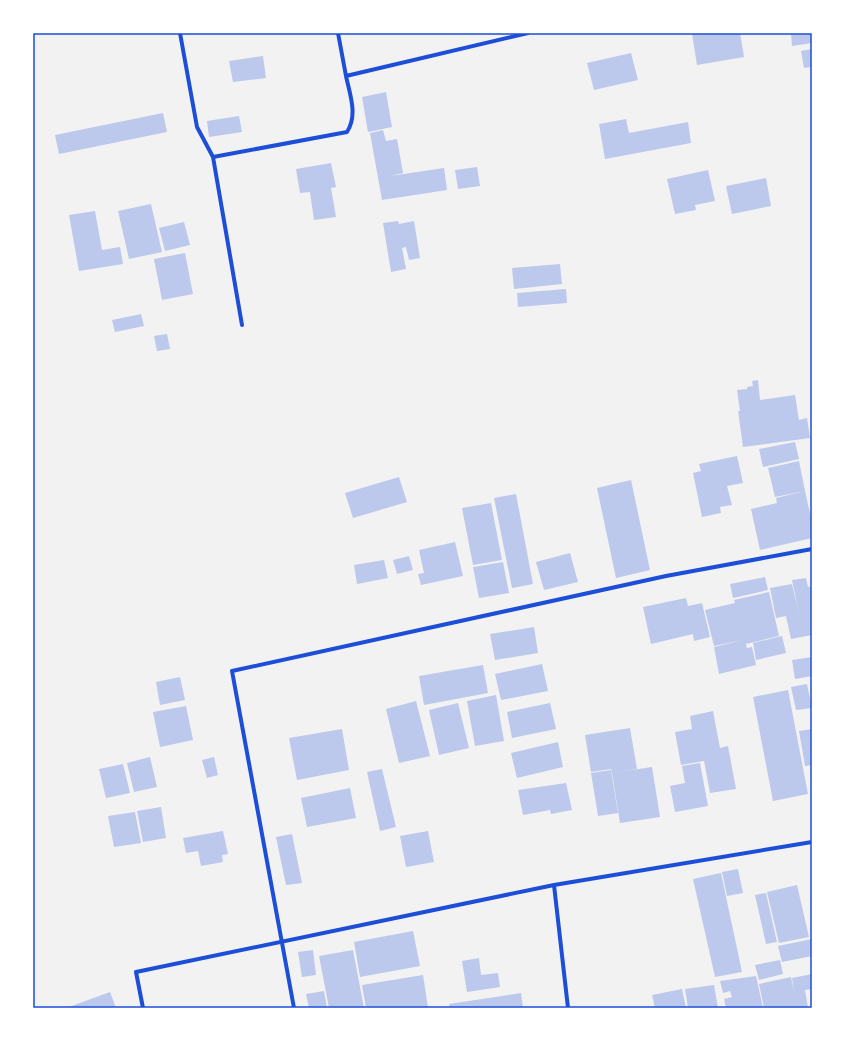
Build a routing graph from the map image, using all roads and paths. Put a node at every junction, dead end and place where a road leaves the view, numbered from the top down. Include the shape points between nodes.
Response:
1 (180, 33) edge
2 (338, 33) edge
3 (528, 33) edge
4 (346, 76) junction
5 (213, 157) junction
6 (242, 326) dead end
7 (812, 549) edge
8 (812, 842) edge
9 (554, 884) junction
10 (280, 942) junction
11 (143, 1008) edge
12 (294, 1008) edge
13 (568, 1008) edge

1 - 5 street via 197,128
2 - 4 street
3 - 4 street
4 - 5 street via 353,112 352,124 347,132
5 - 6 street
7 - 10 street via 666,576 232,671
8 - 9 street
9 - 10 street
9 - 13 street
10 - 11 street via 136,972
10 - 12 street

